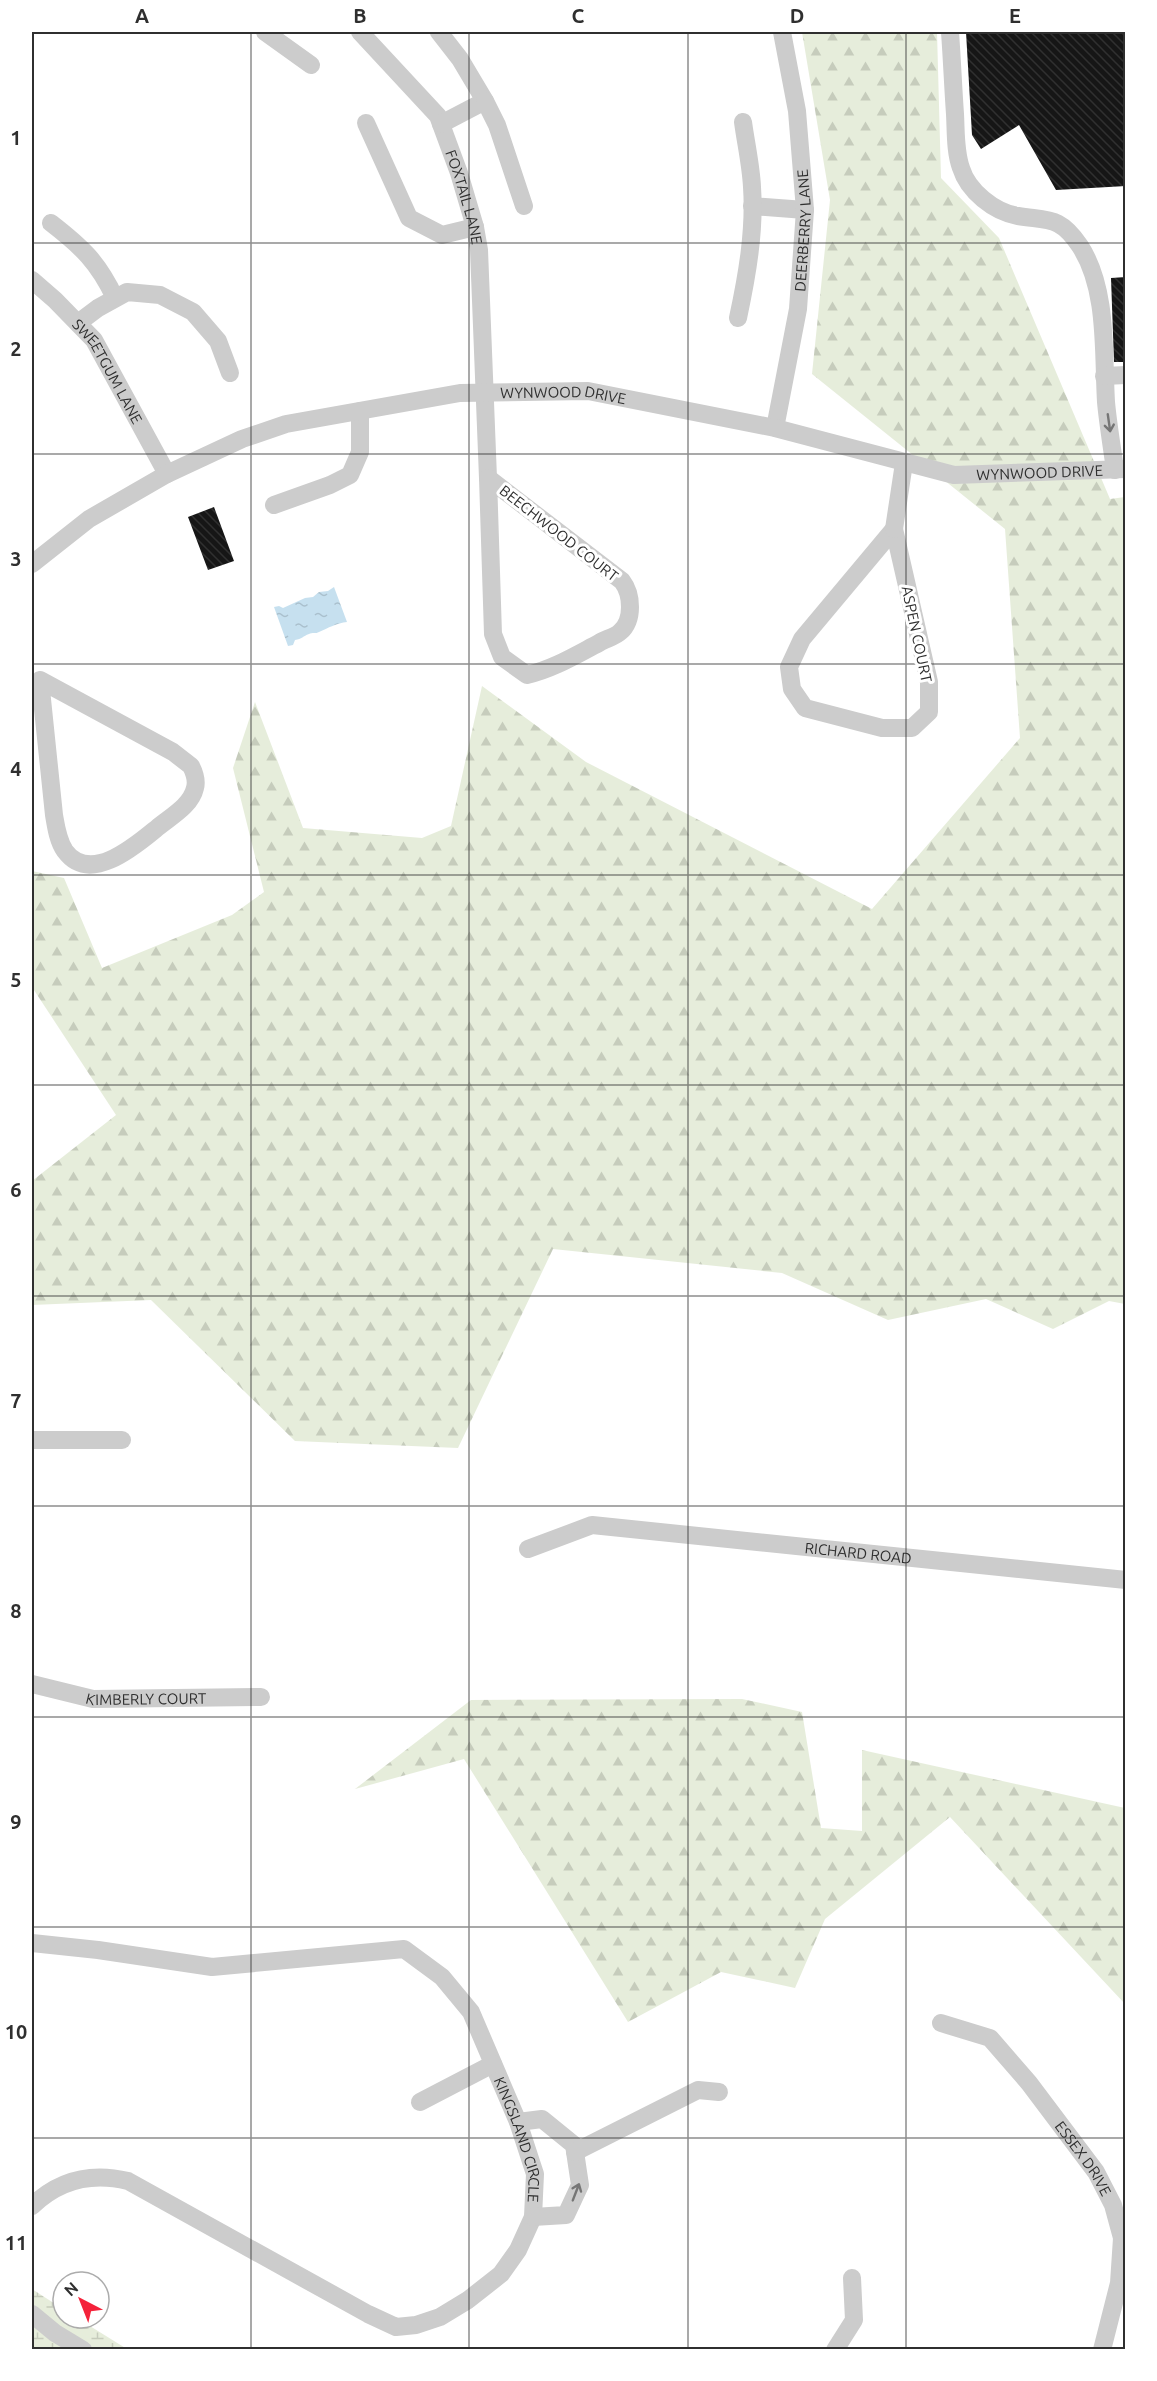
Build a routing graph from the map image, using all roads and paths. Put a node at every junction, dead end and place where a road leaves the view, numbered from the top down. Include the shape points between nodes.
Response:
1 (264, 32) edge
2 (360, 32) edge
3 (439, 32) edge
4 (782, 32) edge
5 (950, 32) edge
6 (311, 64) dead end
7 (484, 101) junction
8 (743, 122) dead end
9 (366, 123) dead end
10 (441, 124) junction
11 (524, 206) dead end
12 (752, 206) junction
13 (805, 210) junction
14 (51, 223) dead end
15 (475, 227) junction
16 (32, 280) edge
17 (115, 298) junction
18 (738, 318) dead end
19 (78, 323) junction
20 (230, 373) dead end
21 (1125, 375) edge
22 (1104, 376) junction
23 (486, 394) junction
24 (360, 411) junction
25 (775, 428) junction
26 (904, 463) junction
27 (1120, 470) edge
28 (167, 474) junction
29 (488, 478) junction
30 (274, 505) dead end
31 (894, 529) junction
32 (32, 564) edge
33 (36, 675) edge
34 (32, 1440) edge
35 (123, 1440) dead end
36 (528, 1549) dead end
37 (1125, 1580) edge
38 (32, 1684) edge
39 (261, 1697) dead end
40 (32, 1943) edge
41 (941, 2023) dead end
42 (493, 2064) junction
43 (719, 2092) dead end
44 (420, 2102) dead end
45 (518, 2122) junction
46 (575, 2152) junction
47 (32, 2206) edge
48 (532, 2217) junction
49 (852, 2278) dead end
50 (32, 2314) edge
51 (83, 2349) edge
52 (835, 2349) edge
53 (1102, 2349) edge

1 - 6 street
2 - 10 street, FOXTAIL LANE via 438,116
3 - 7 street
4 - 13 street, DEERBERRY LANE via 797,111
5 - 22 street via 956,146 961,169 988,203 1016,216 1055,221 1080,246 1099,289
7 - 10 street
7 - 11 street via 497,125
8 - 12 street
9 - 15 street via 409,218 442,235
10 - 15 street, FOXTAIL LANE
12 - 13 street
12 - 18 street via 750,254
13 - 25 street, DEERBERRY LANE via 798,309
14 - 17 street via 74,240 102,271
15 - 23 street, FOXTAIL LANE
16 - 19 street, SWEETGUM LANE
17 - 19 street
17 - 20 street via 127,292 160,295 193,312 218,340
19 - 28 street, SWEETGUM LANE via 94,340
21 - 22 street
22 -> 27 street
23 - 24 street, WYNWOOD DRIVE via 460,393
23 - 25 street, WYNWOOD DRIVE via 588,391
23 - 29 street, BEECHWOOD COURT
24 - 28 street, WYNWOOD DRIVE via 286,424 242,439
24 - 30 street via 360,452 350,476
25 - 26 street, WYNWOOD DRIVE
26 - 27 street, WYNWOOD DRIVE via 954,475
26 - 31 street, ASPEN COURT
28 - 32 street, WYNWOOD DRIVE via 89,519
29 - 29 street, BEECHWOOD COURT via 493,634 502,657 527,675 542,672 621,632 628,617 629,589
31 - 31 street, ASPEN COURT via 802,639 789,667 792,689 805,708 882,728 912,728 929,712 929,682
33 - 33 street via 58,836 66,852 80,861 96,865 112,860 188,803 195,788 191,766
34 - 35 street
36 - 37 street, RICHARD ROAD via 592,1525
38 - 39 street, KIMBERLY COURT via 93,1699
40 - 42 street, KINGSLAND CIRCLE via 212,1967 404,1949 442,1977 471,2012
41 - 53 street, ESSEX DRIVE via 990,2038 1090,2164 1113,2205 1122,2238 1119,2283
42 - 44 street
42 - 45 street, KINGSLAND CIRCLE
43 - 46 street via 698,2090
45 - 46 street via 542,2118 574,2145
45 - 48 street, KINGSLAND CIRCLE via 535,2174
48 -> 46 street via 566,2215 580,2185
47 - 48 street, KINGSLAND CIRCLE via 67,2182 105,2178 128,2181 396,2327 440,2317 501,2274 518,2250
49 - 52 street via 854,2320
50 - 51 street

